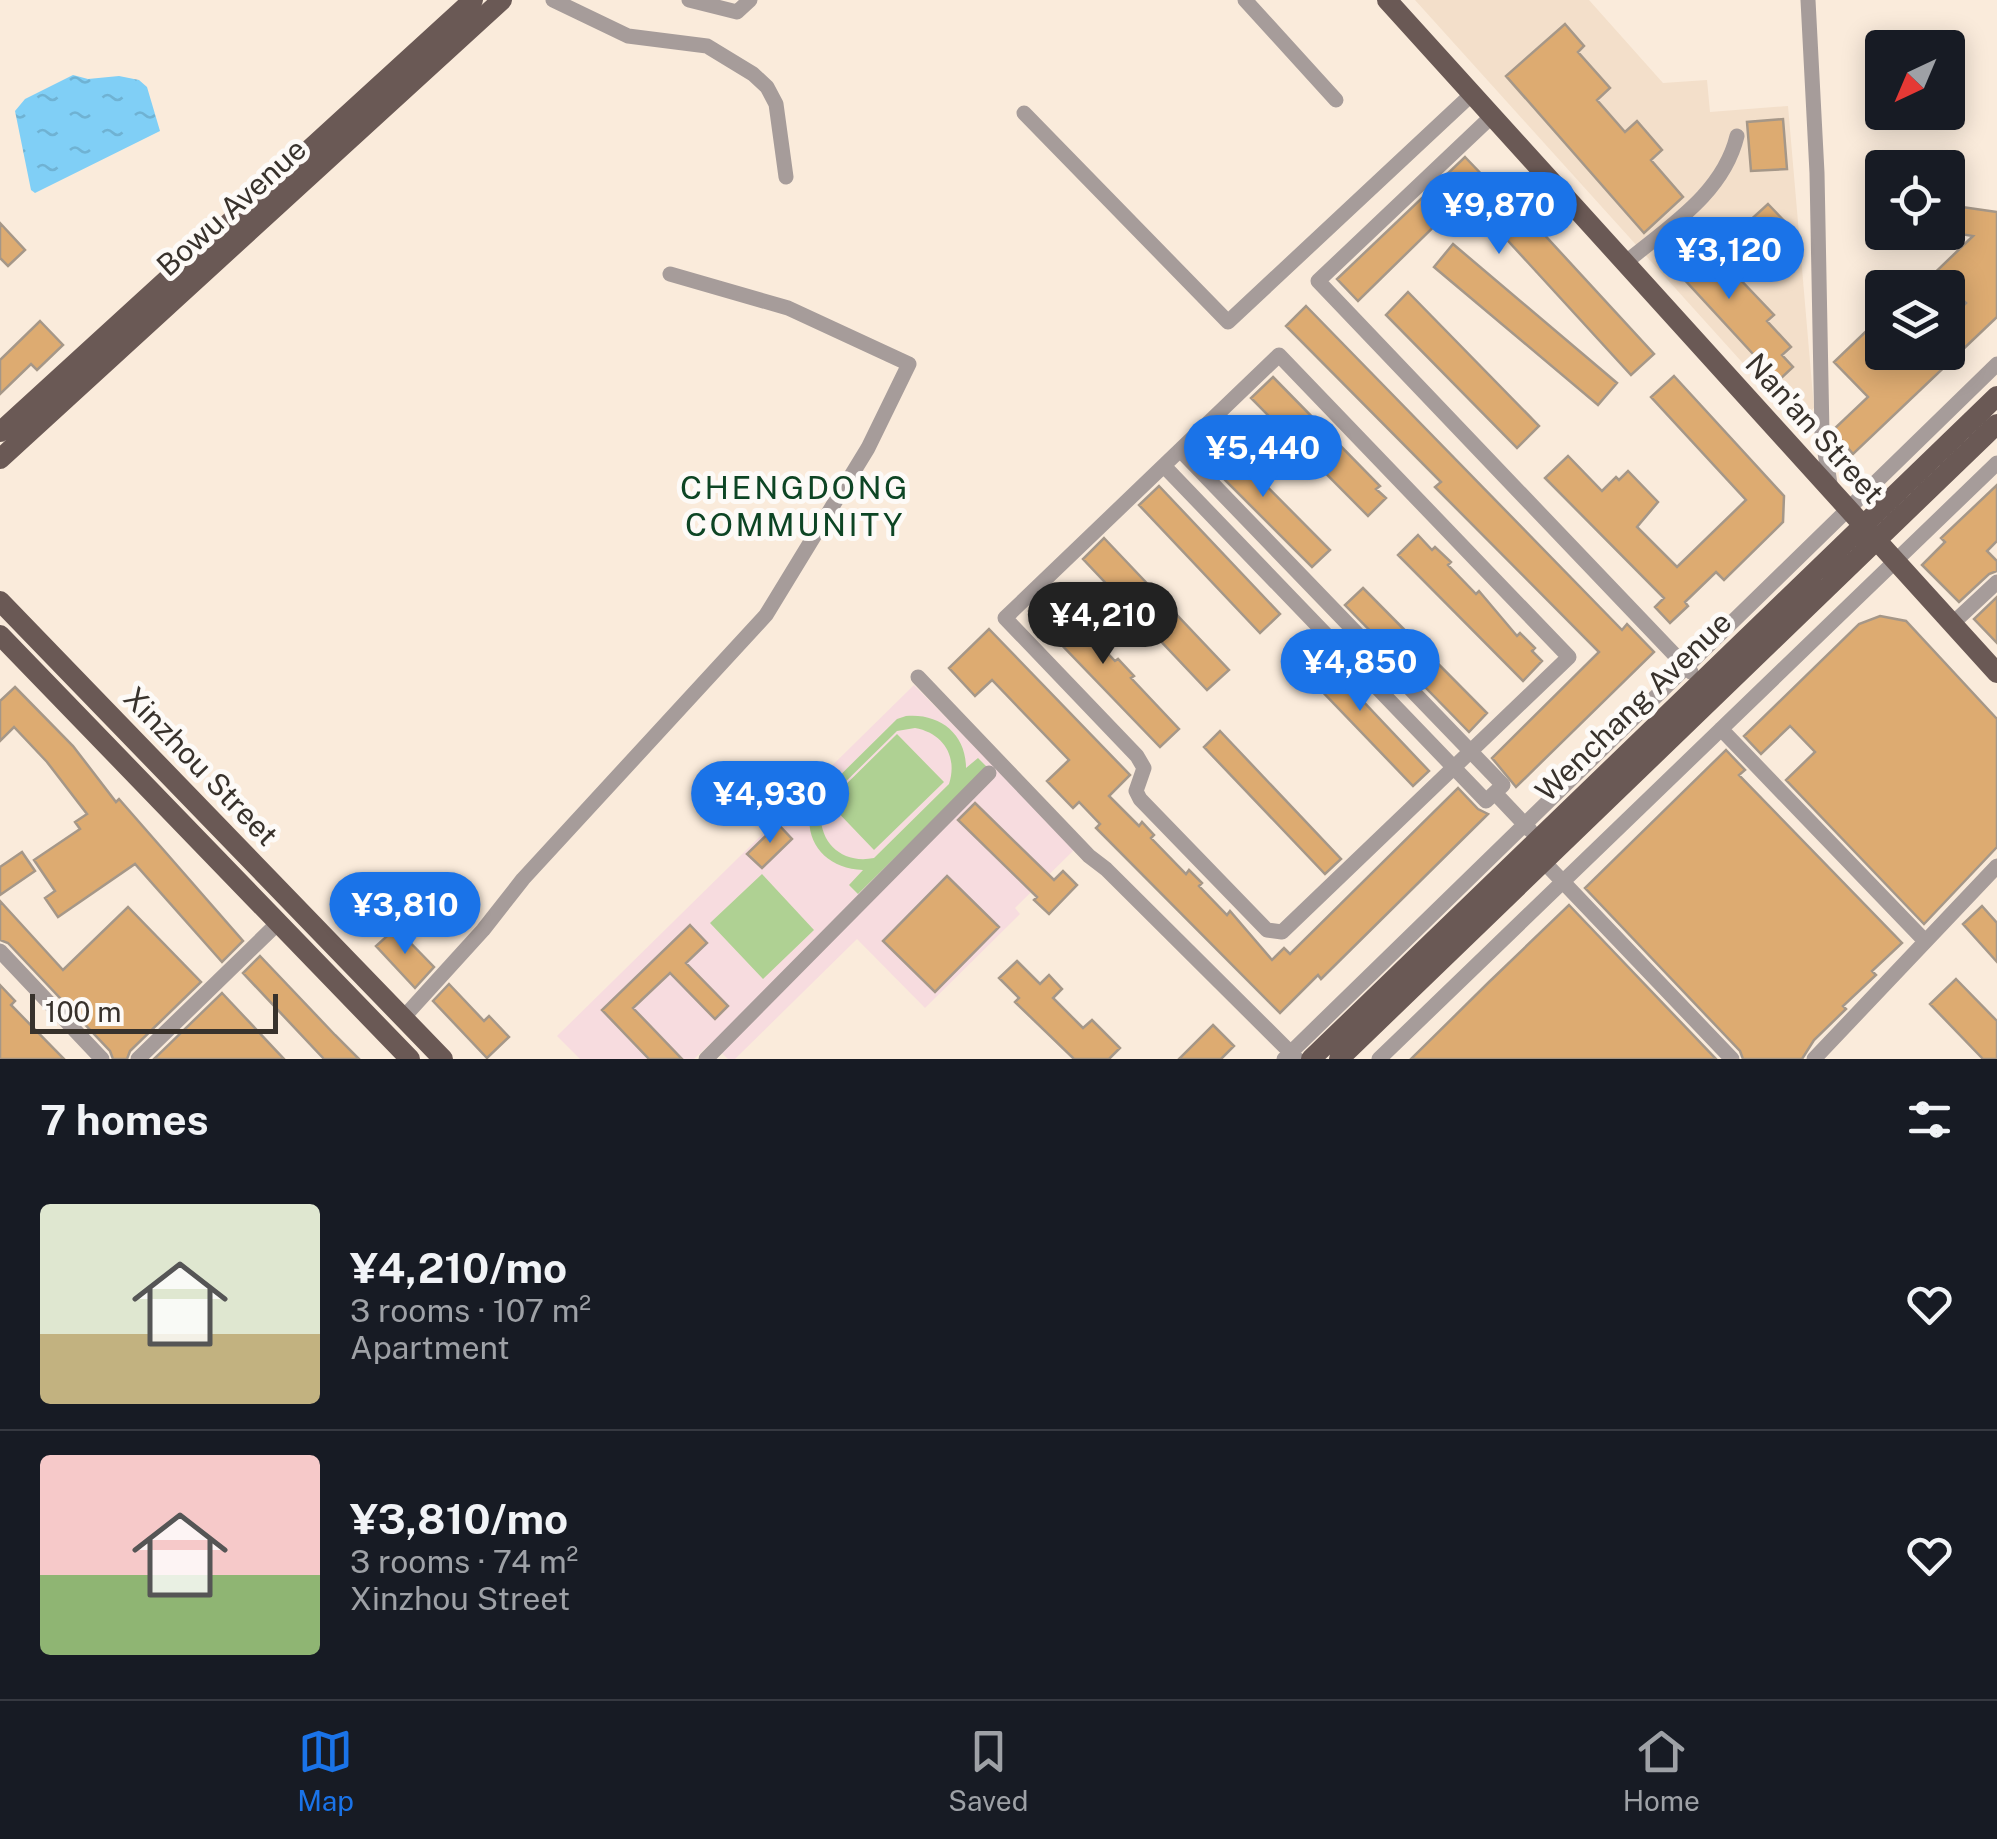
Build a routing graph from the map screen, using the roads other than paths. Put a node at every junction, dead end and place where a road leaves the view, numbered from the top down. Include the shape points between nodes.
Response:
1 (472, 0) edge
2 (502, 0) edge
3 (552, 0) edge
4 (688, 0) edge
5 (750, 0) edge
6 (1244, 0) edge
7 (1387, 0) edge
8 (1808, 0) edge
9 (1472, 94) junction
10 (1336, 100) dead end
11 (1024, 114) dead end
12 (1492, 116) junction
13 (1737, 136) dead end
14 (786, 177) dead end
15 (1626, 264) junction
16 (670, 274) dead end
17 (1997, 364) edge
18 (1997, 396) edge
19 (1997, 424) edge
20 (0, 432) edge
21 (1180, 450) junction
22 (0, 459) edge
23 (1997, 463) edge
24 (1164, 466) junction
25 (1831, 490) junction
26 (1848, 508) junction
27 (1870, 533) junction
28 (1895, 561) junction
29 (1997, 582) edge
30 (0, 602) edge
31 (1952, 624) junction
32 (0, 635) edge
33 (1685, 666) junction
34 (1997, 673) edge
35 (918, 677) dead end
36 (1701, 682) junction
37 (1722, 729) junction
38 (1470, 752) junction
39 (1454, 768) junction
40 (989, 773) dead end
41 (1495, 793) junction
42 (1524, 823) junction
43 (1539, 839) junction
44 (1544, 862) junction
45 (1997, 866) edge
46 (1563, 882) junction
47 (278, 922) junction
48 (1925, 941) junction
49 (0, 951) edge
50 (404, 1018) junction
51 (1296, 1057) edge
52 (102, 1059) edge
53 (138, 1059) edge
54 (410, 1059) edge
55 (443, 1059) edge
56 (706, 1059) edge
57 (1339, 1059) edge
58 (1379, 1059) edge
59 (1732, 1059) edge
60 (1814, 1059) edge

1 - 20 main road, Bowu Avenue
2 - 22 main road, Bowu Avenue
3 - 14 street via 628,36 707,46 753,74 776,104
4 - 5 street via 736,12
6 - 10 street
7 - 9 main road, Nan'an Street
8 - 25 street via 1822,434
9 - 11 street via 1228,322
9 - 12 main road, Nan'an Street
12 - 15 main road, Nan'an Street
12 - 33 street via 1318,282
13 - 15 street via 1710,189
15 - 25 main road, Nan'an Street
16 - 50 street via 788,308 909,364 868,448 766,616
17 - 26 street
18 - 27 main road, Wenchang Avenue
19 - 27 main road, Wenchang Avenue
21 - 24 street
21 - 38 street
21 - 38 street via 1279,355 1307,384 1569,657
23 - 28 street
24 - 39 street
24 - 39 street via 1005,618 1137,756 1144,768 1136,791 1165,826 1267,930 1282,932
25 - 26 main road, Nan'an Street
26 - 27 main road, Nan'an Street
26 - 33 street
27 - 28 main road, Nan'an Street
27 - 36 main road, Wenchang Avenue
27 - 44 main road, Wenchang Avenue
28 - 31 main road, Nan'an Street
28 - 37 street
29 - 31 street
30 - 50 main road, Xinzhou Street
31 - 34 main road, Nan'an Street
32 - 47 main road, Xinzhou Street
33 - 36 street
33 - 42 street
35 - 51 street via 1089,856
36 - 43 main road, Wenchang Avenue
37 - 46 street
37 - 48 street
38 - 39 street
38 - 41 street via 1503,785
39 - 41 street via 1486,801
40 - 56 street
41 - 42 street
42 - 43 street
42 - 51 street
43 - 51 main road, Wenchang Avenue
44 - 46 street
44 - 57 main road, Wenchang Avenue
45 - 48 street
46 - 58 street
46 - 59 street
47 - 53 street
47 - 54 main road, Xinzhou Street
48 - 60 street
49 - 52 street
50 - 55 main road, Xinzhou Street

